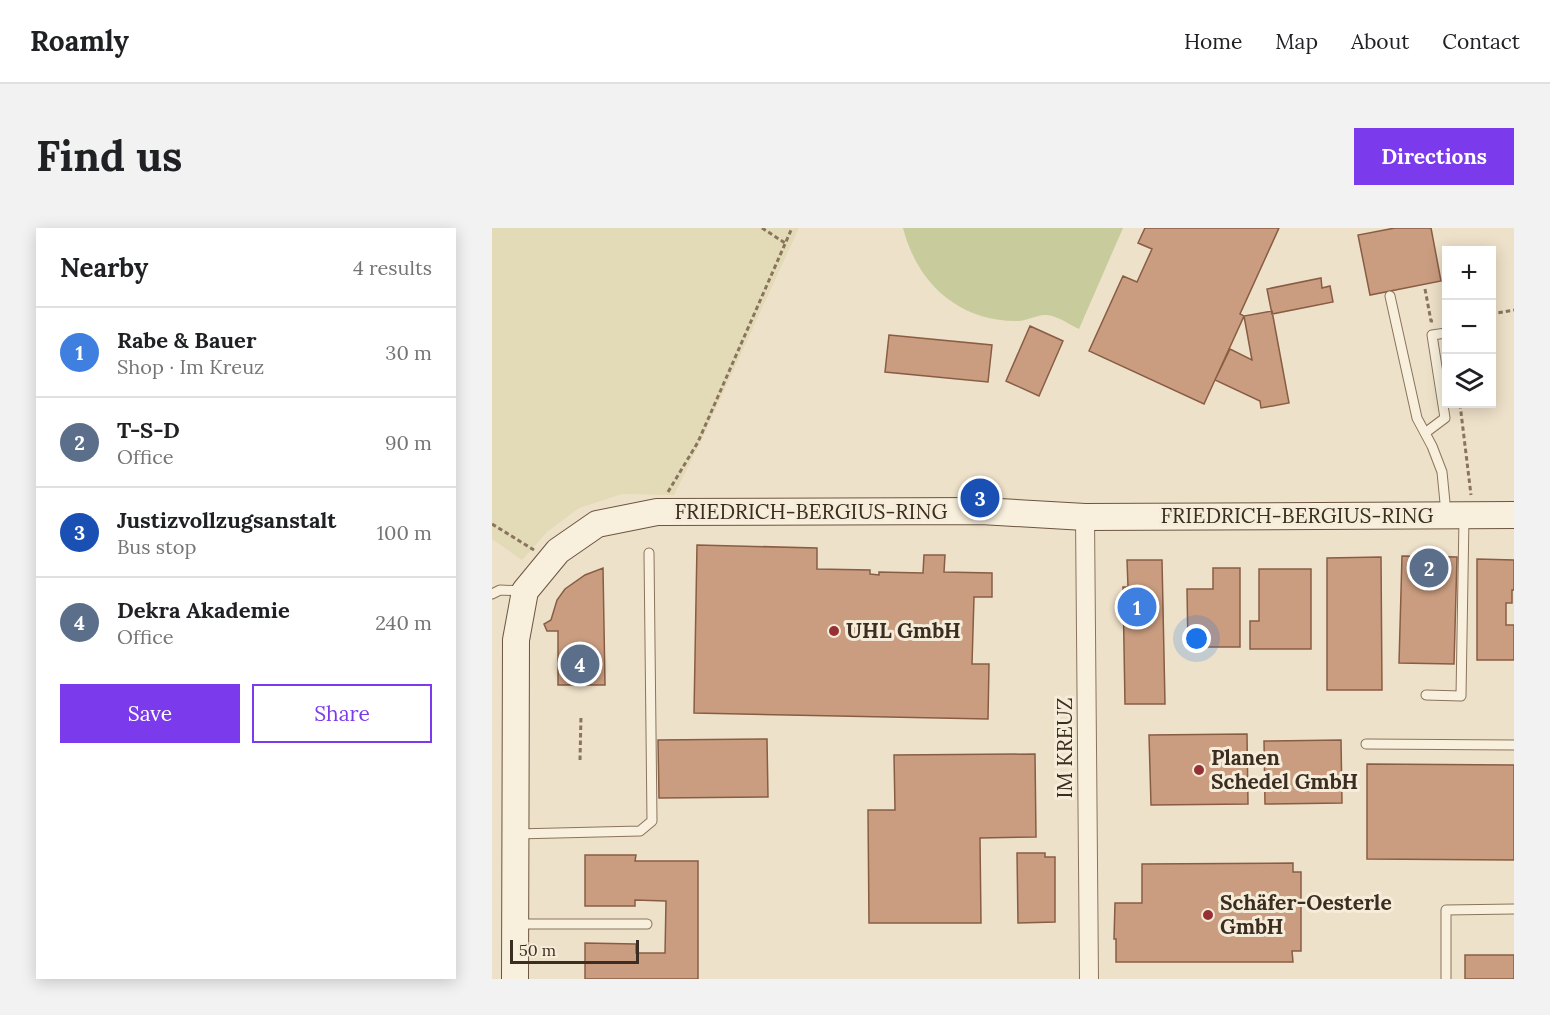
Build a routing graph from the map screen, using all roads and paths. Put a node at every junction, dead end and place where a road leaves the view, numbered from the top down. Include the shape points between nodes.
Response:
1 (762, 228) edge
2 (792, 228) edge
3 (785, 243) junction
4 (1425, 289) dead end
5 (1390, 296) dead end
6 (1514, 310) edge
7 (1496, 313) edge
8 (1438, 320) dead end
9 (1442, 334) edge
10 (1442, 365) edge
11 (1444, 408) edge
12 (1460, 408) edge
13 (1425, 433) junction
14 (657, 512) junction
15 (1461, 515) junction
16 (1514, 515) edge
17 (1085, 517) junction
18 (492, 524) edge
19 (649, 554) dead end
20 (550, 561) junction
21 (525, 591) junction
22 (492, 594) edge
23 (1426, 695) dead end
24 (581, 716) dead end
25 (1366, 744) dead end
26 (1514, 745) edge
27 (580, 760) dead end
28 (516, 834) junction
29 (1514, 909) edge
30 (516, 924) junction
31 (647, 924) dead end
32 (515, 979) edge
33 (1089, 979) edge
34 (1446, 979) edge

1 - 3 path
2 - 3 path
3 - 14 path via 698,442
4 - 8 path via 1431,321
5 - 13 lane via 1418,418
6 - 7 path
9 - 10 lane via 1432,335
11 - 13 lane via 1445,418
12 - 15 path
13 - 15 lane
14 - 17 street, FRIEDRICH-BERGIUS-RING via 981,511
14 - 20 street, FRIEDRICH-BERGIUS-RING via 597,524
15 - 16 street, FRIEDRICH-BERGIUS-RING
15 - 17 street, FRIEDRICH-BERGIUS-RING
15 - 23 lane via 1461,696
17 - 33 street, IM KREUZ
18 - 20 path
19 - 28 lane via 652,821 640,831
20 - 21 street, FRIEDRICH-BERGIUS-RING
21 - 22 lane via 500,590
21 - 28 street, FRIEDRICH-BERGIUS-RING via 516,640
24 - 27 path
25 - 26 lane
28 - 30 street, FRIEDRICH-BERGIUS-RING
29 - 34 lane via 1446,910
30 - 31 lane
30 - 32 street, FRIEDRICH-BERGIUS-RING

